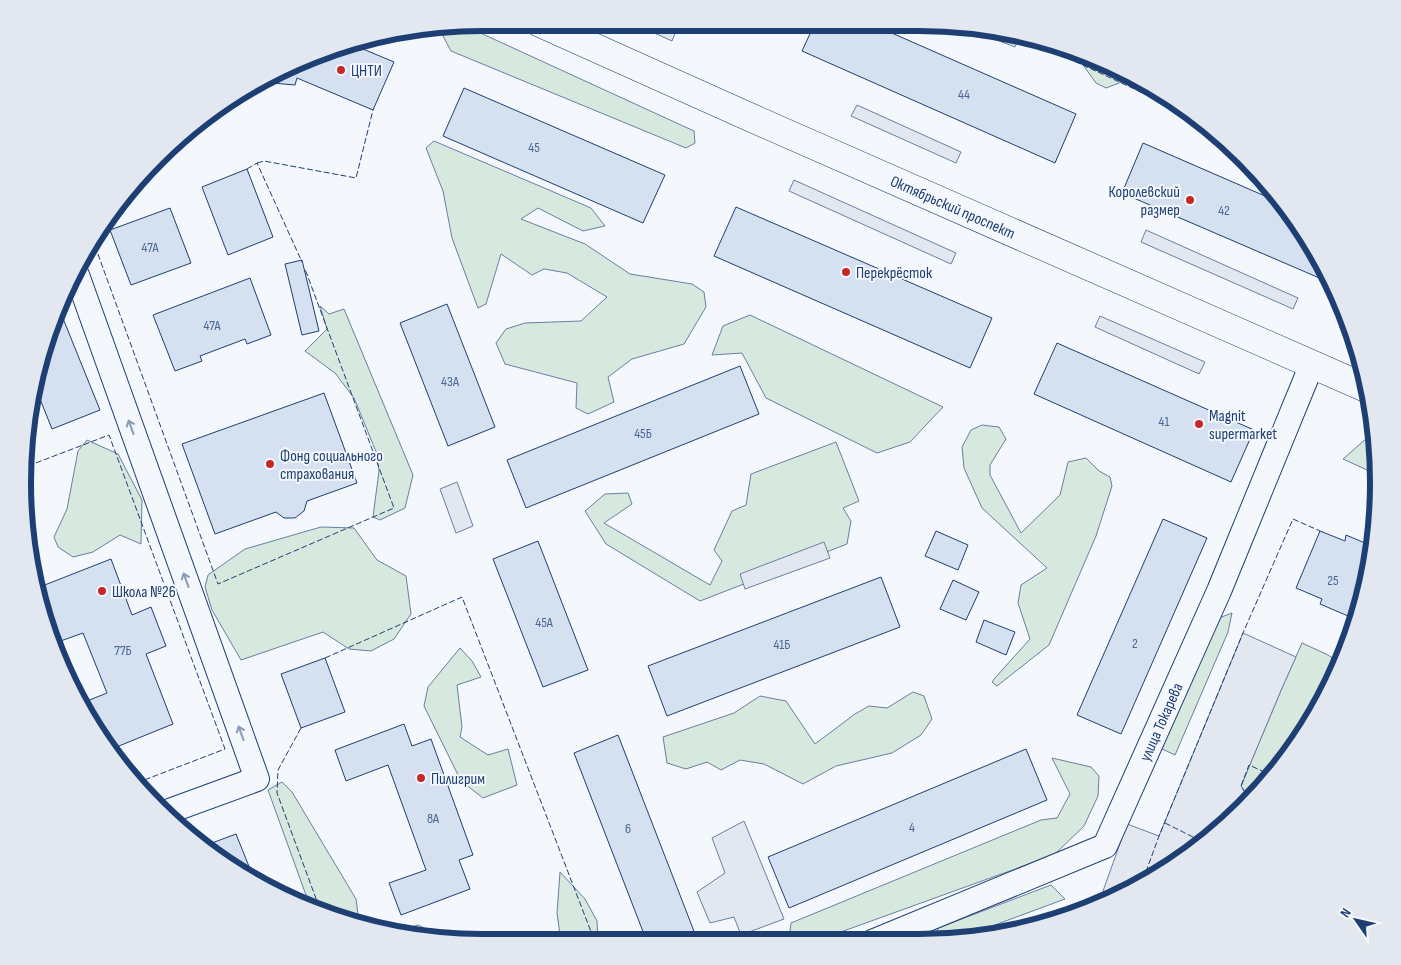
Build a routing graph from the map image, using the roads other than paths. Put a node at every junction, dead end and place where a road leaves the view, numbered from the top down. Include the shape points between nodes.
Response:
1 (560, 31) edge
2 (79, 281) edge
3 (1312, 364) junction
4 (1359, 385) edge
5 (172, 810) edge
6 (891, 934) edge

1 - 3 main road, Октябрьский проспект
5 -> 2 street via 257,779
3 - 4 main road, Октябрьский проспект
3 - 6 street, улица Токарева via 1219,590 1105,846

